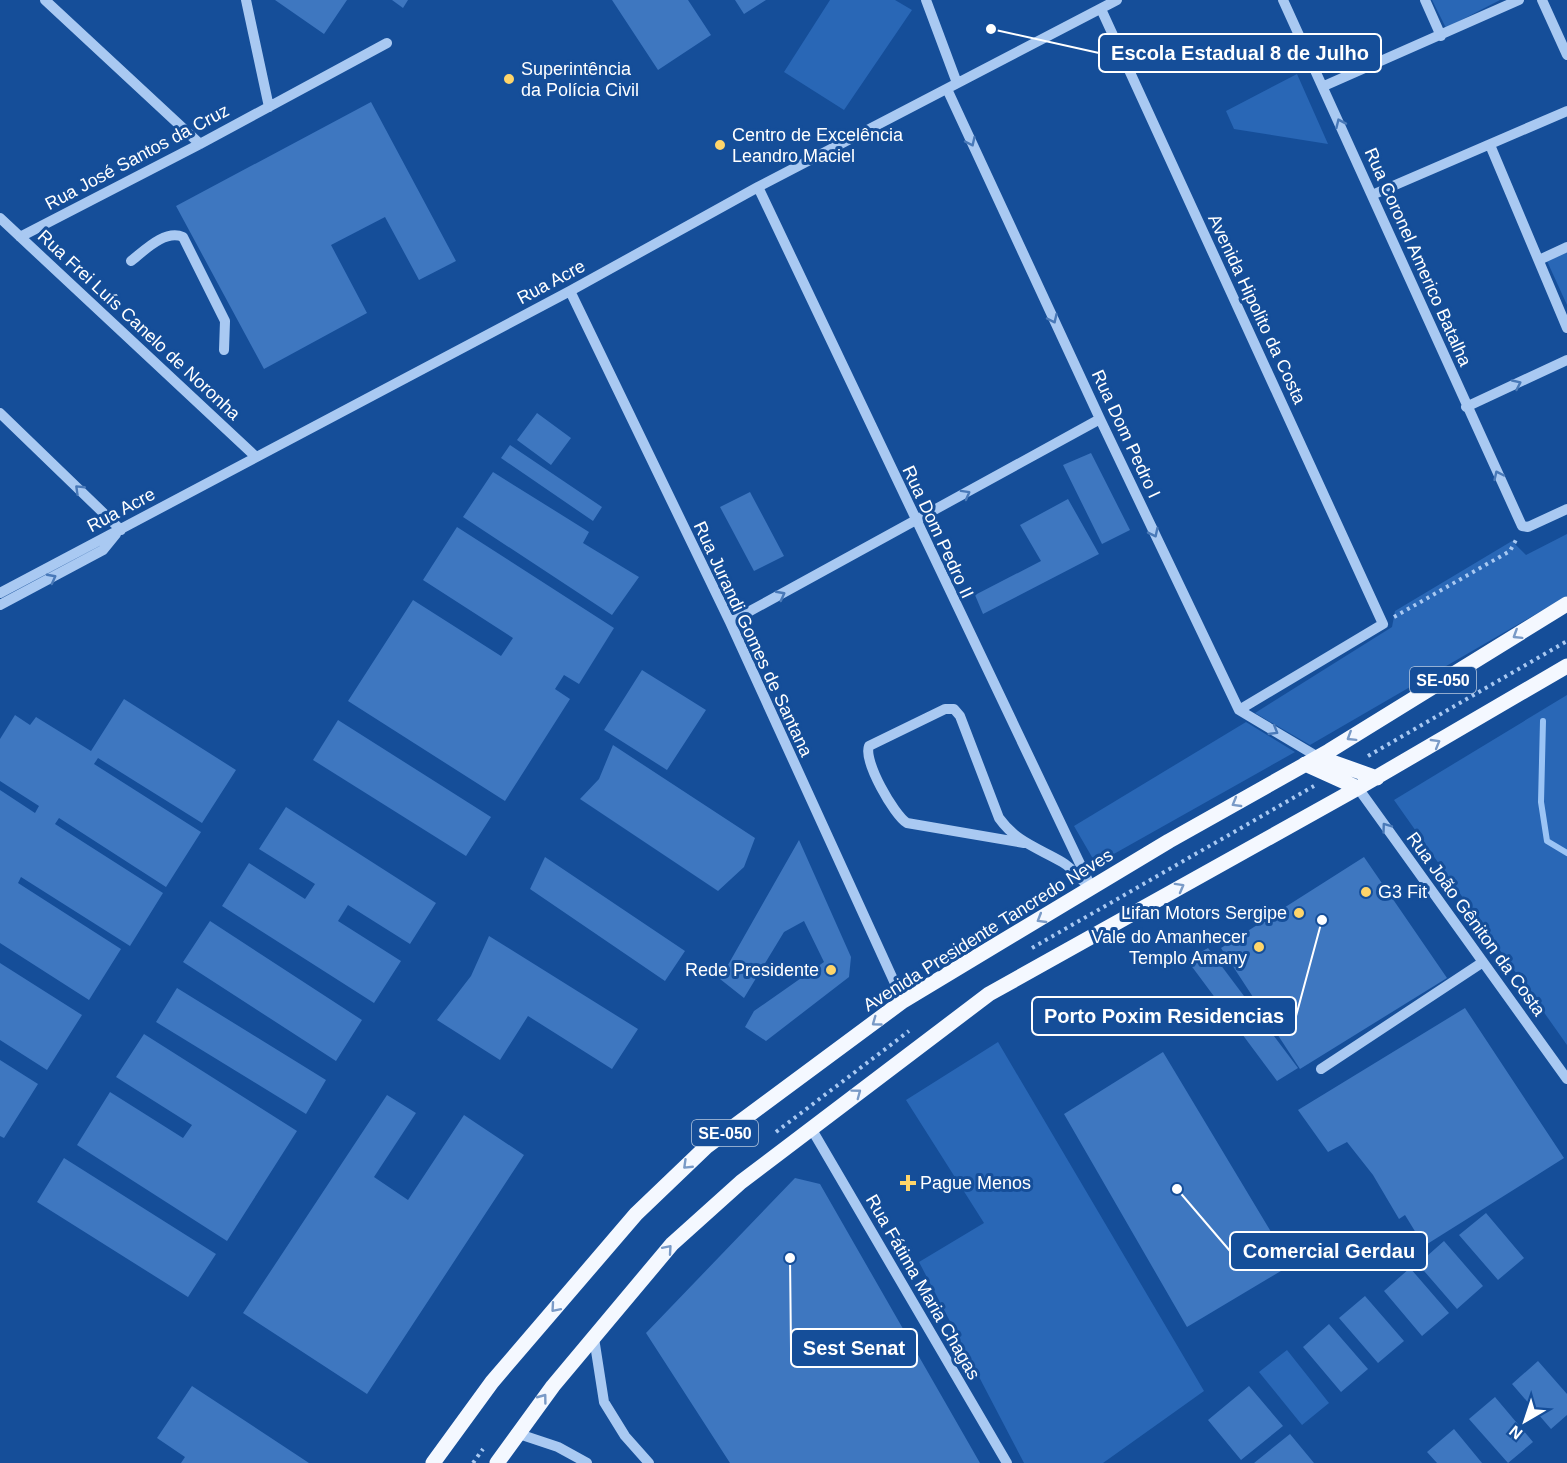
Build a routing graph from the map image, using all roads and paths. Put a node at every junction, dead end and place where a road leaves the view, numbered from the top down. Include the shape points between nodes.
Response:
1 (45, 0) edge
2 (246, 0) edge
3 (926, 0) edge
4 (1117, 0) edge
5 (1283, 0) edge
6 (1425, 0) edge
7 (1519, 0) edge
8 (1542, 0) edge
9 (1101, 9) junction
10 (1441, 36) junction
11 (387, 43) dead end
12 (1567, 55) edge
13 (957, 83) junction
14 (1324, 86) junction
15 (947, 89) junction
16 (269, 107) junction
17 (1567, 111) edge
18 (200, 144) junction
19 (1490, 145) junction
20 (758, 187) junction
21 (1372, 195) junction
22 (0, 218) edge
23 (20, 237) junction
24 (1567, 247) edge
25 (1539, 260) junction
26 (131, 261) dead end
27 (570, 291) junction
28 (1567, 328) edge
29 (224, 350) dead end
30 (1567, 360) edge
31 (1466, 407) junction
32 (2, 418) edge
33 (1100, 419) junction
34 (255, 456) junction
35 (1567, 509) edge
36 (915, 523) junction
37 (1524, 527) junction
38 (121, 530) junction
39 (0, 593) edge
40 (1567, 604) edge
41 (0, 605) edge
42 (730, 622) junction
43 (1383, 624) junction
44 (1567, 641) edge
45 (1567, 666) edge
46 (1239, 710) junction
47 (1312, 760) junction
48 (1347, 767) junction
49 (1331, 776) junction
50 (1377, 778) junction
51 (1358, 788) junction
52 (1024, 843) junction
53 (1092, 889) junction
54 (1022, 954) dead end
55 (1483, 962) junction
56 (903, 1002) junction
57 (1321, 1069) dead end
58 (1567, 1079) edge
59 (811, 1128) junction
60 (594, 1338) junction
61 (516, 1434) junction
62 (433, 1463) edge
63 (497, 1463) edge
64 (587, 1463) edge
65 (649, 1463) edge
66 (1007, 1463) edge

1 - 18 street
2 - 16 street
3 - 13 street
4 - 9 street, Rua Acre
5 - 14 street, Rua Coronel Americo Batalha
6 - 10 street
7 - 10 street
8 - 12 street
9 - 13 street, Rua Acre
9 - 43 street, Avenida Hipolito da Costa
10 - 14 street
11 - 16 street, Rua José Santos da Cruz
13 - 15 street, Rua Acre
21 -> 14 street, Rua Coronel Americo Batalha
15 - 20 street, Rua Acre
15 -> 33 street, Rua Dom Pedro I
16 - 18 street, Rua José Santos da Cruz
17 - 19 street
18 - 23 street, Rua José Santos da Cruz
19 - 21 street
19 - 25 street
20 - 27 street, Rua Acre
20 - 36 street, Rua Dom Pedro II
21 - 31 street, Rua Coronel Americo Batalha
22 - 23 street, Rua Frei Luís Canelo de Noronha
23 - 34 street, Rua Frei Luís Canelo de Noronha
24 - 25 street
25 - 28 street
26 - 29 street via 163,238 177,234 183,237 225,321
27 - 34 street, Rua Acre
27 - 42 street, Rua Jurandi Gomes de Santana
31 -> 30 street
37 -> 31 street, Rua Coronel Americo Batalha
38 -> 32 street
36 -> 33 street
33 -> 46 street, Rua Dom Pedro I
34 - 38 street, Rua Acre
35 - 37 street
42 -> 36 street
36 - 53 street, Rua Dom Pedro II
37 - 43 path via 1510,551
38 - 39 street, Rua Acre
41 -> 38 street via 103,550
40 -> 47 main road, Avenida Presidente Tancredo Neves / SE-050
42 - 56 street, Rua Jurandi Gomes de Santana
43 - 46 street
44 - 48 path
50 -> 45 main road, SE-050
46 -> 47 street
47 - 48 main road
47 - 49 main road
47 -> 53 main road, Avenida Presidente Tancredo Neves / SE-050
48 - 50 main road
49 - 51 main road
49 - 54 path
50 - 51 main road, SE-050
55 -> 51 street, Rua João Gêniton da Costa
59 -> 51 main road, SE-050 via 989,994
52 - 52 street via 1009,833 999,818 957,711 945,709 869,746 868,759 897,817 907,823
52 - 53 street via 1065,863
53 -> 56 main road, Avenida Presidente Tancredo Neves / SE-050
55 - 57 street
55 - 58 street, Rua João Gêniton da Costa
56 -> 62 main road, Avenida Presidente Tancredo Neves / SE-050 via 706,1147 636,1214 492,1382
60 -> 59 main road, SE-050 via 672,1244 741,1182
59 - 66 street, Rua Fátima Maria Chagas
61 -> 60 main road, SE-050
60 - 65 street via 606,1406
61 - 63 main road, SE-050
61 - 64 street via 558,1447

